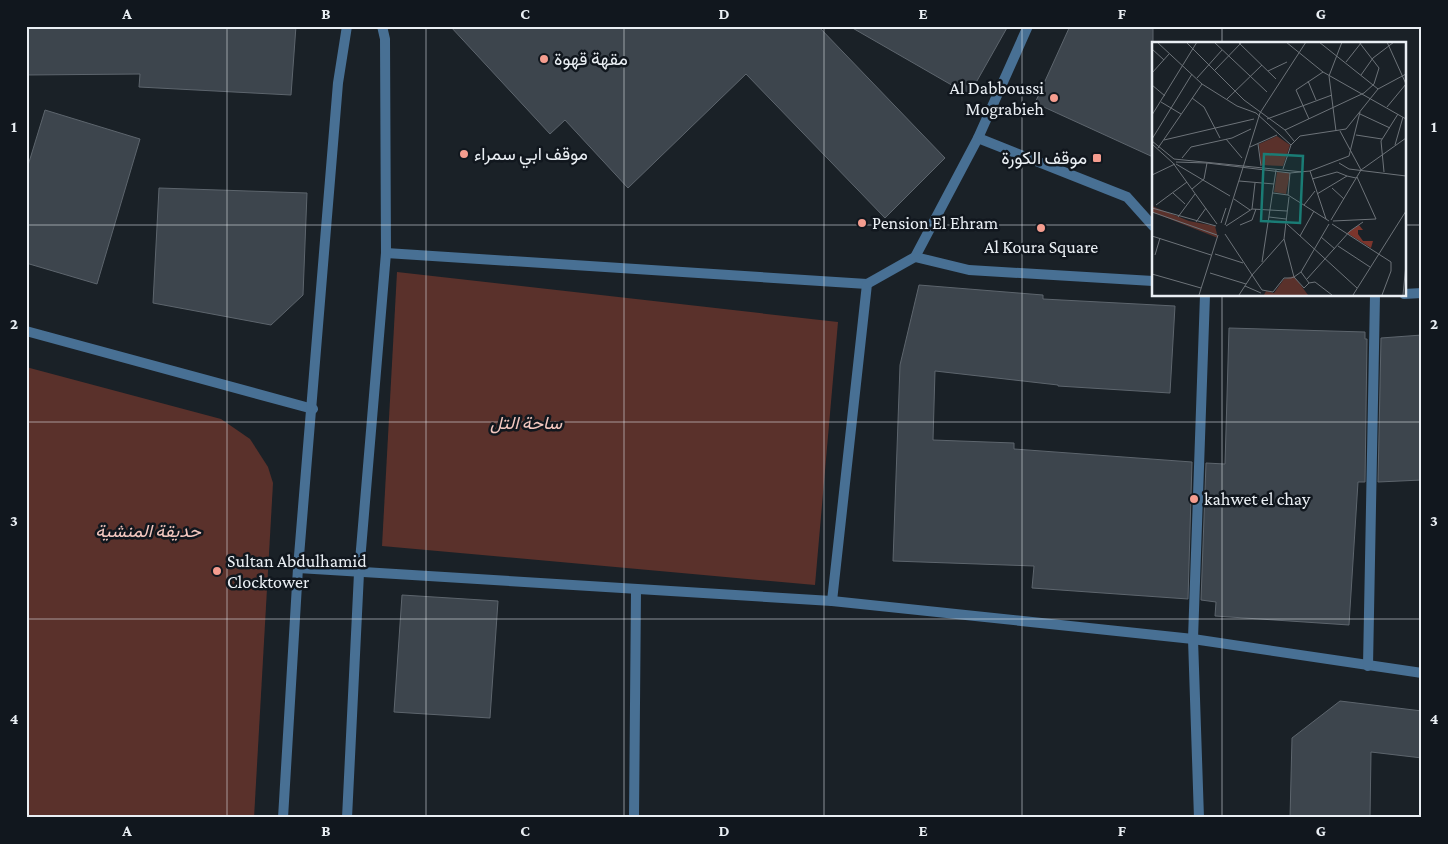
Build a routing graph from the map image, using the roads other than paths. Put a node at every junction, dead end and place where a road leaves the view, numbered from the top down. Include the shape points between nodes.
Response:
1 (347, 26) edge
2 (382, 26) edge
3 (1028, 26) edge
4 (978, 138) junction
5 (1152, 225) edge
6 (386, 253) junction
7 (915, 257) junction
8 (1152, 281) edge
9 (867, 284) junction
10 (1422, 293) edge
11 (1406, 294) edge
12 (1205, 296) edge
13 (1375, 296) edge
14 (26, 331) edge
15 (313, 409) junction
16 (298, 568) junction
17 (359, 573) junction
18 (636, 590) junction
19 (832, 600) junction
20 (1193, 639) junction
21 (1368, 666) junction
22 (1422, 674) edge
23 (283, 818) edge
24 (347, 818) edge
25 (634, 818) edge
26 (1199, 818) edge

1 - 15 street via 338,83
2 - 6 street via 385,39
3 - 4 street
4 - 5 street via 1127,197
4 - 7 street
6 - 9 street
6 - 17 street
7 - 8 street via 969,270
7 - 9 street
9 - 19 street
10 - 11 street
12 - 20 street
13 - 21 street
14 - 15 street
15 - 16 street
16 - 17 street
16 - 23 street
17 - 18 street
17 - 24 street
18 - 19 street
18 - 25 street
19 - 20 street
20 - 21 street
20 - 26 street
21 - 22 street

